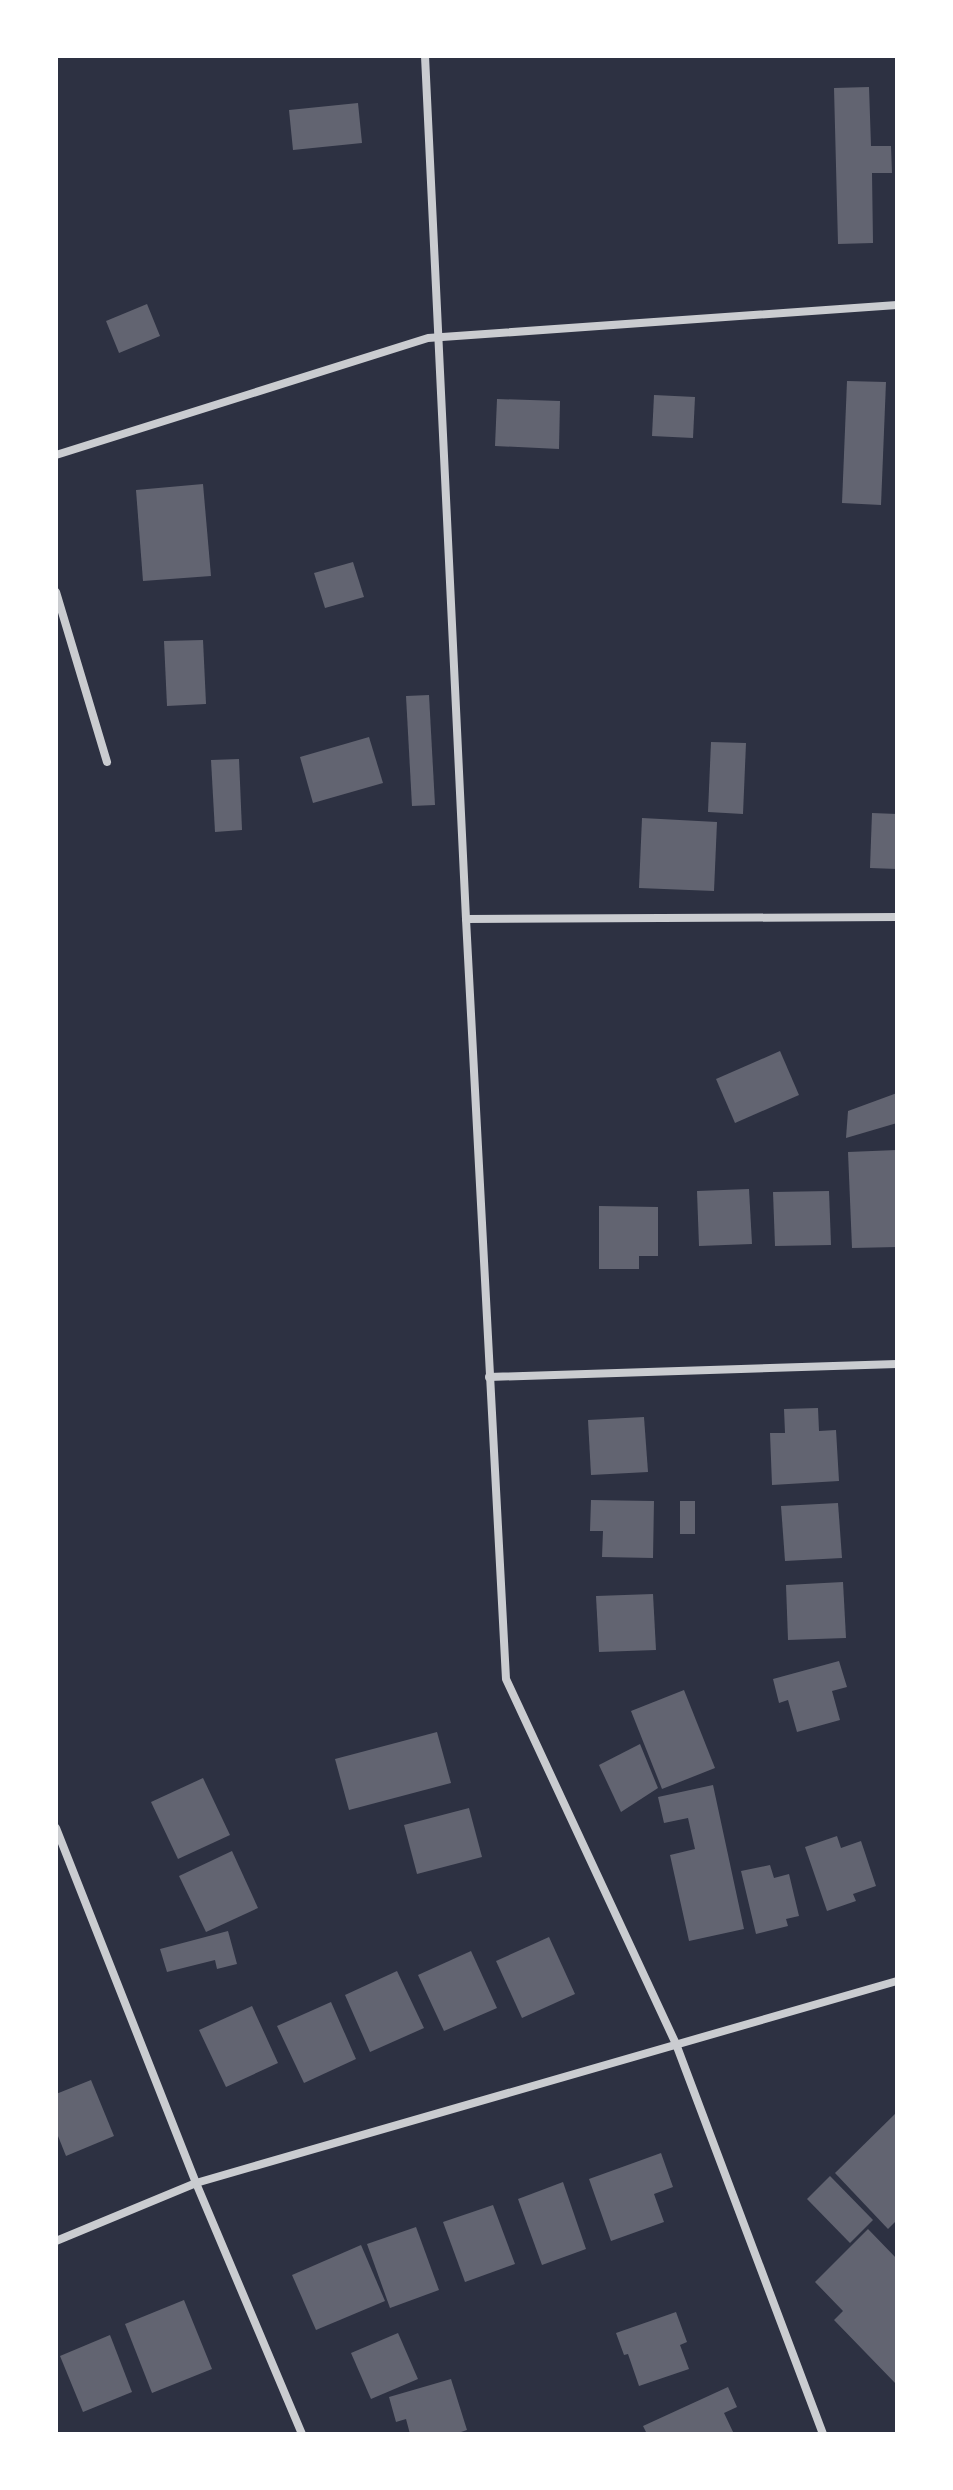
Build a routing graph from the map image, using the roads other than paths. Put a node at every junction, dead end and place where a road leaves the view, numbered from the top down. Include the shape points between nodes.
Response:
1 (425, 56) edge
2 (897, 305) edge
3 (438, 338) junction
4 (56, 455) edge
5 (56, 592) edge
6 (107, 762) dead end
7 (897, 917) edge
8 (466, 919) junction
9 (897, 1364) edge
10 (489, 1377) junction
11 (56, 1828) edge
12 (897, 1981) edge
13 (676, 2044) junction
14 (196, 2183) junction
15 (56, 2241) edge
16 (302, 2434) edge
17 (823, 2434) edge

1 - 3 street
2 - 3 street
3 - 4 street
3 - 8 street
5 - 6 street
7 - 8 street
8 - 10 street
9 - 10 street
10 - 13 street via 506,1679
11 - 14 street
12 - 13 street
13 - 14 street
13 - 17 street
14 - 15 street
14 - 16 street

